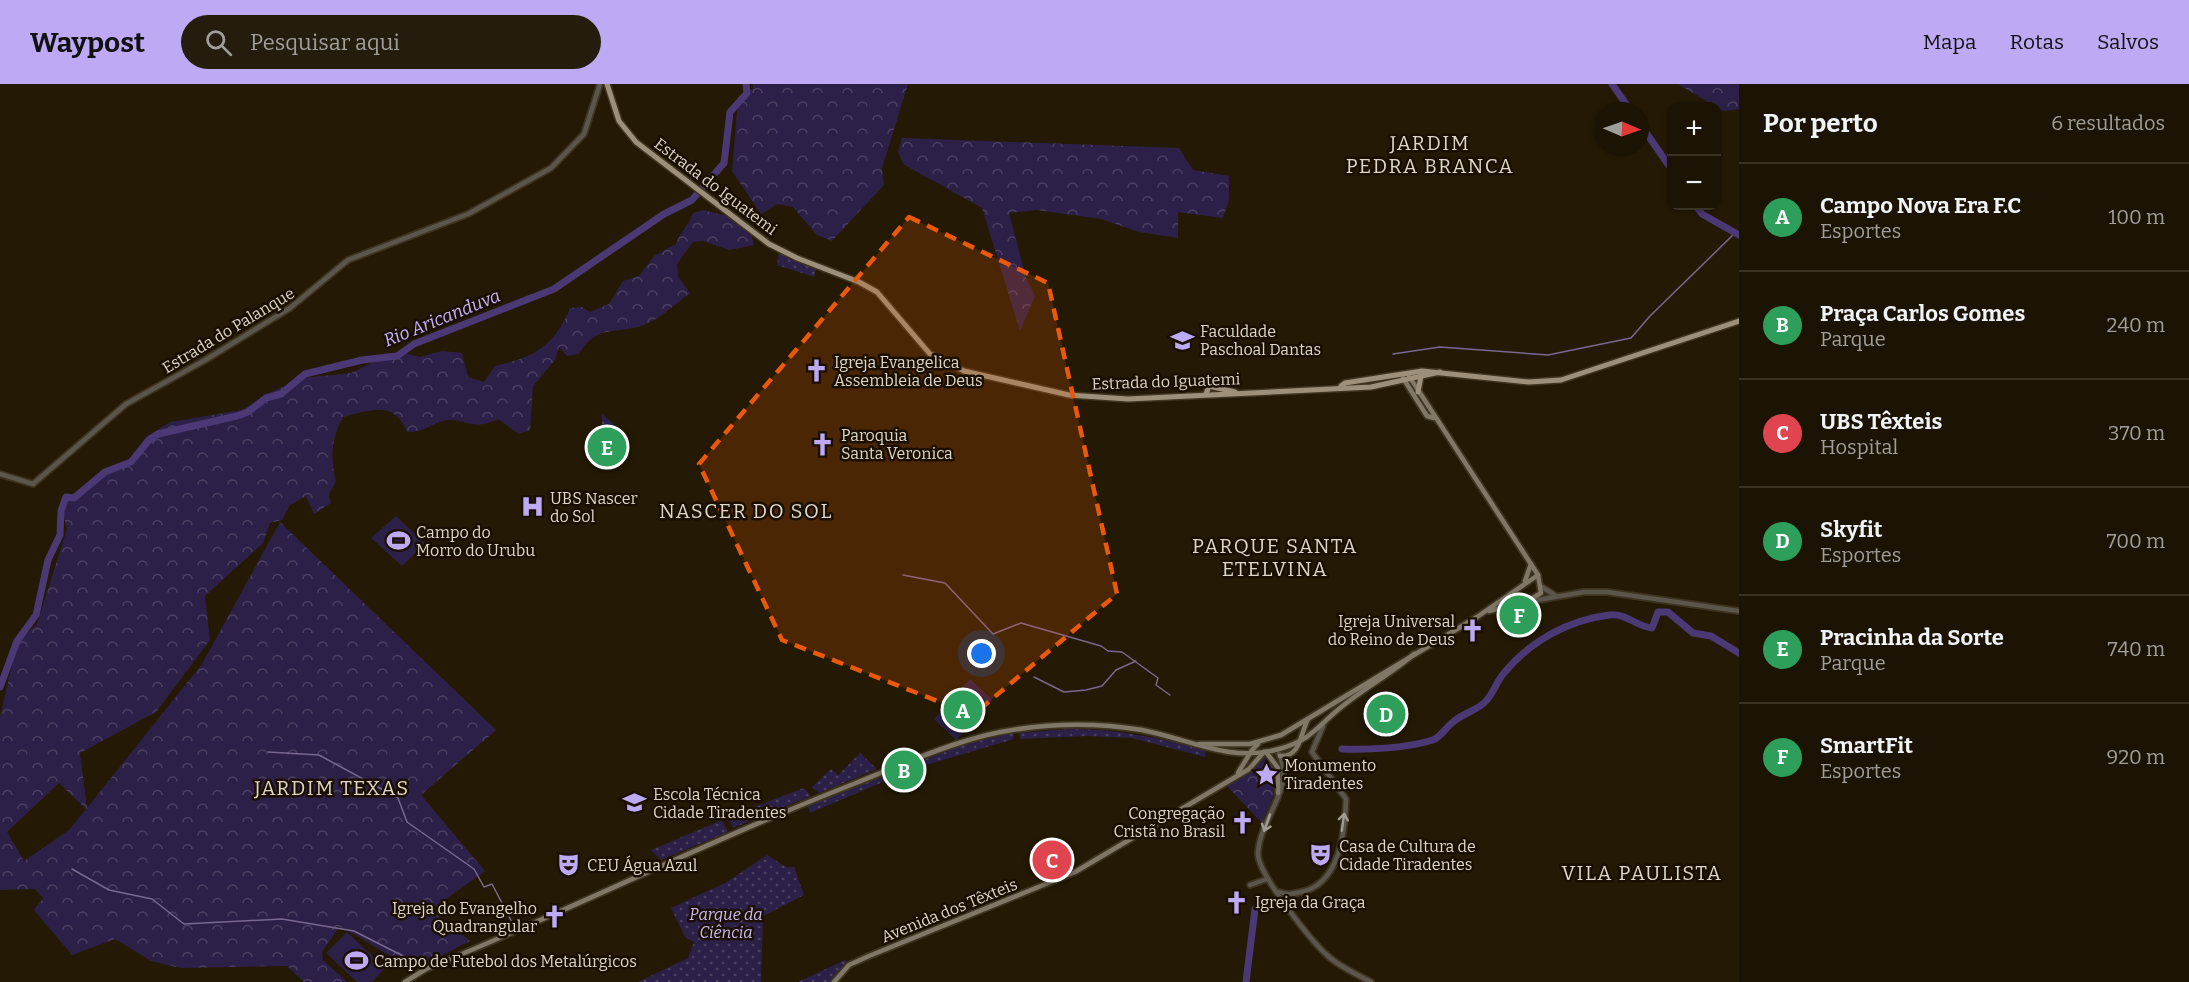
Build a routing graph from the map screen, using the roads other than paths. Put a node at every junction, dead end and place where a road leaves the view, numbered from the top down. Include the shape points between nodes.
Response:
1 (600, 84) edge
2 (607, 84) edge
3 (1739, 321) edge
4 (1440, 372) junction
5 (1421, 376) junction
6 (1404, 377) junction
7 (1343, 386) junction
8 (1418, 392) junction
9 (1434, 418) junction
10 (0, 474) edge
11 (1531, 564) junction
12 (1538, 574) junction
13 (1522, 585) junction
14 (1542, 587) junction
15 (1512, 591) junction
16 (1556, 596) junction
17 (1526, 602) junction
18 (1518, 603) junction
19 (1739, 611) edge
20 (1480, 614) junction
21 (1414, 654) junction
22 (1310, 717) junction
23 (1323, 726) junction
24 (1281, 735) junction
25 (1300, 740) junction
26 (1262, 742) junction
27 (1190, 743) junction
28 (1277, 749) junction
29 (1265, 752) junction
30 (1249, 754) junction
31 (1280, 756) junction
32 (1234, 778) junction
33 (1278, 793) junction
34 (1267, 879) junction
35 (1250, 885) dead end
36 (1276, 891) junction
37 (1290, 895) junction
38 (1294, 916) junction
39 (405, 982) edge
40 (834, 982) edge
41 (1371, 982) edge

1 - 10 street, Estrada do Palanque via 584,134 565,156 539,176 468,214 348,260 290,309 126,404 33,484
2 - 7 main road, Estrada do Iguatemi via 614,110 627,133 778,249 877,292 926,350 954,368 1094,398
3 - 4 main road, Estrada do Iguatemi via 1561,380 1529,382
4 - 5 main road, Estrada do Iguatemi
4 - 6 main road, Estrada do Iguatemi
5 - 6 main road, Estrada do Iguatemi
5 - 8 main road
6 - 7 main road, Estrada do Iguatemi
6 - 7 main road, Estrada do Iguatemi via 1388,384
6 - 8 main road
6 - 9 main road via 1427,416
8 - 9 main road
9 - 11 main road
11 - 12 main road
11 - 13 main road
12 - 13 main road
12 - 14 main road
13 - 15 main road
14 - 16 street
14 - 17 main road via 1541,593
15 - 18 main road
15 - 20 main road
16 - 17 street
16 - 19 street via 1607,592
17 - 18 main road
18 - 20 main road
20 - 21 main road
21 - 22 main road
21 - 23 main road via 1339,708
22 - 23 main road via 1317,718
22 - 24 main road
22 - 25 main road
23 - 25 main road
37 -> 23 street via 1315,888 1326,879 1339,849 1346,799 1312,752
24 - 26 main road
24 - 28 main road
25 - 28 main road
25 - 31 main road via 1292,754
26 - 27 main road
26 - 30 main road, Avenida dos Têxteis
27 - 30 main road via 1216,751
27 - 39 main road via 1143,731 1088,724 1031,728 955,744 650,870 426,969
28 - 29 main road
28 - 31 street
29 - 30 main road
29 - 32 main road, Avenida dos Têxteis
29 - 33 main road via 1278,768
30 - 32 main road, Avenida dos Têxteis
31 - 33 street via 1285,776
32 - 40 main road, Avenida dos Têxteis via 1089,865 849,965
33 -> 34 street via 1258,853
34 - 35 street
34 - 36 street
36 - 37 street
36 - 38 street
37 - 38 street
38 - 41 street via 1329,957

